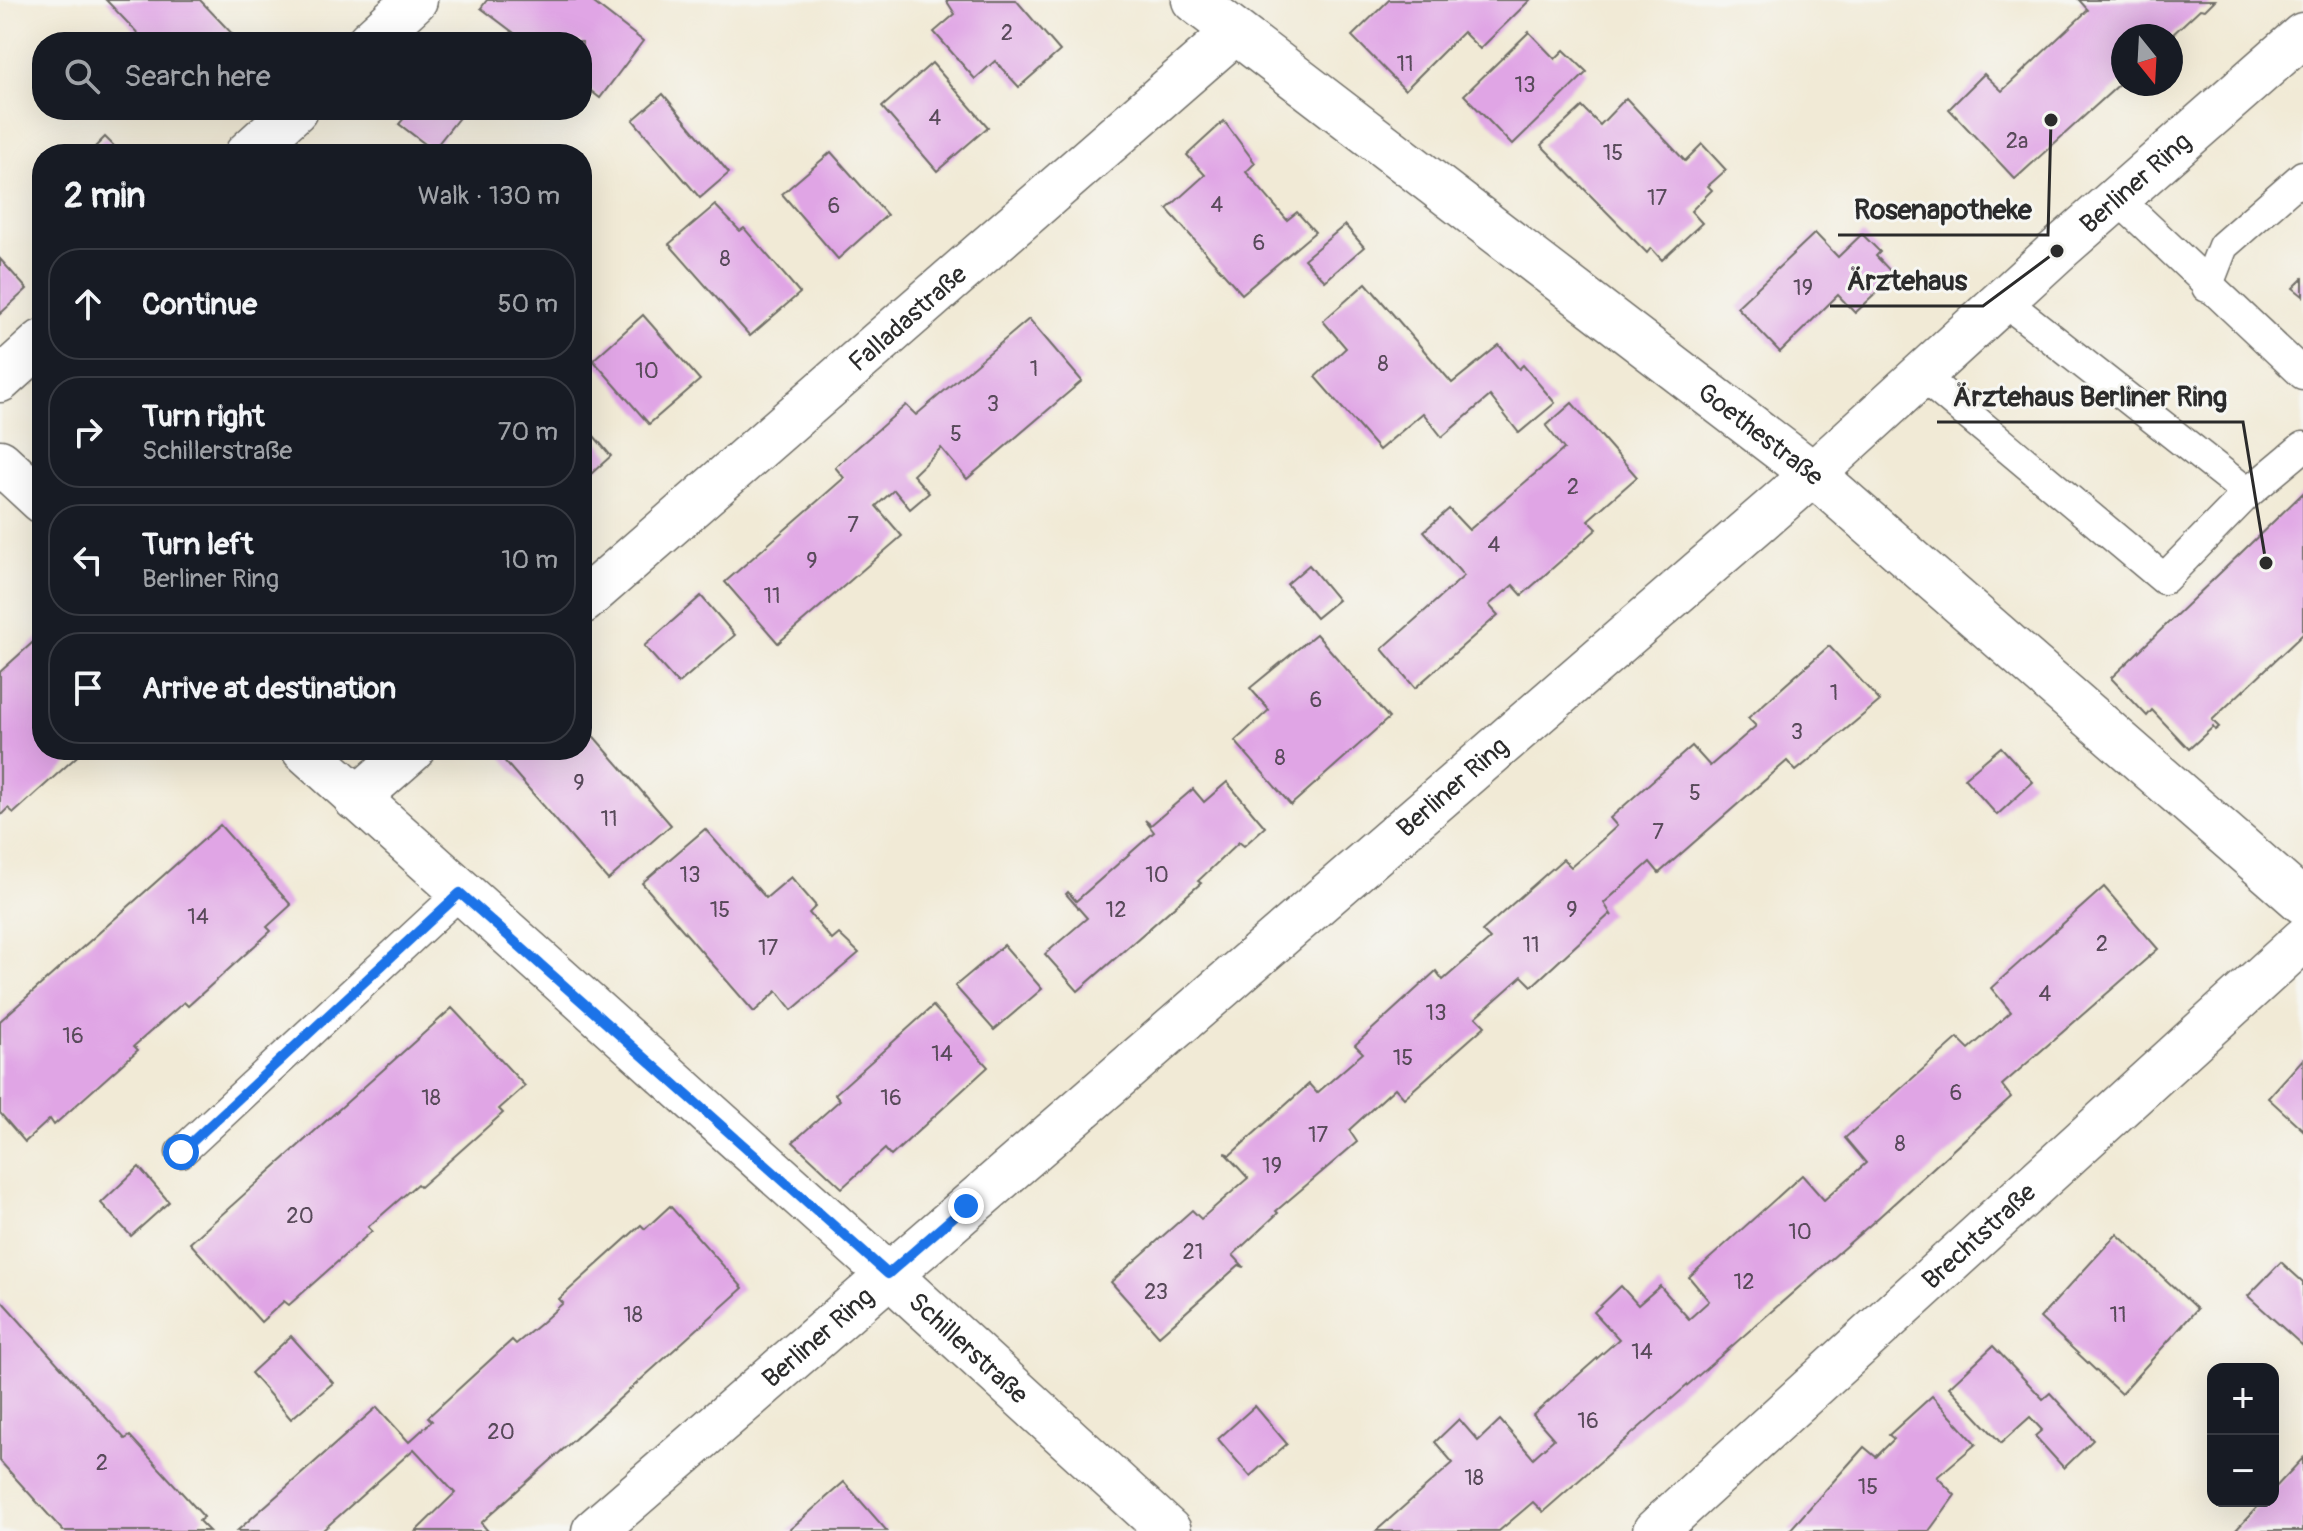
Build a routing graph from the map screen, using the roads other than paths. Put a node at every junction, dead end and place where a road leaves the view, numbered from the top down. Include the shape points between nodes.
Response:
1 (415, 0) edge
2 (1194, 0) edge
3 (380, 32) edge
4 (1234, 33) junction
5 (2303, 35) edge
6 (284, 120) edge
7 (258, 144) edge
8 (2303, 176) edge
9 (2118, 199) junction
10 (2207, 287) junction
11 (2003, 300) junction
12 (32, 351) edge
13 (2303, 374) edge
14 (1921, 375) junction
15 (0, 380) edge
16 (2303, 447) edge
17 (0, 462) edge
18 (1813, 474) junction
19 (32, 492) edge
20 (2248, 493) junction
21 (592, 593) edge
22 (315, 760) edge
23 (401, 760) edge
24 (356, 799) junction
25 (460, 893) junction
26 (2303, 902) edge
27 (2303, 940) edge
28 (181, 1152) dead end
29 (888, 1274) junction
30 (594, 1531) edge
31 (1169, 1531) edge
32 (1655, 1531) edge

1 - 3 street
2 - 4 street, Goethestraße
4 - 18 street, Goethestraße
4 - 21 street, Falladastraße
5 - 9 street, Berliner Ring
6 - 7 street
8 - 10 lane via 2223,246
9 - 10 lane
9 - 11 street, Berliner Ring
10 - 13 lane
11 - 14 street, Berliner Ring
11 - 20 lane
12 - 15 street
14 - 18 street, Berliner Ring
14 - 20 lane via 2164,579
16 - 20 lane
17 - 19 street
18 - 26 street, Goethestraße
18 - 29 street, Berliner Ring
22 - 24 street, Schillerstraße
23 - 24 street
24 - 25 street, Schillerstraße
25 - 28 lane
25 - 29 street, Schillerstraße
27 - 32 street, Brechtstraße
29 - 30 street, Berliner Ring
29 - 31 street, Schillerstraße

